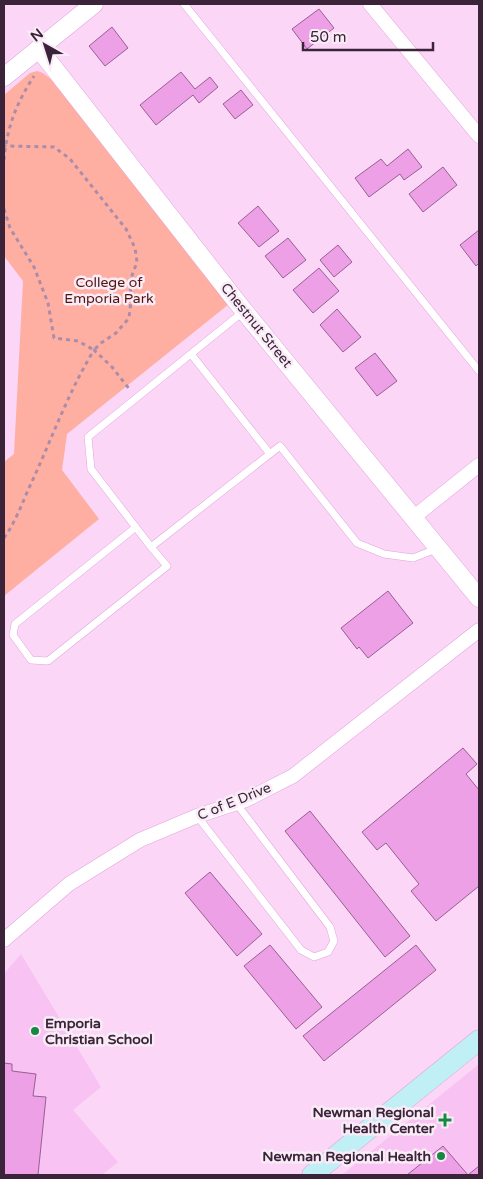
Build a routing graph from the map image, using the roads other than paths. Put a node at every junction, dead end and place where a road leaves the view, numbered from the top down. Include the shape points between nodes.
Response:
1 (94, 4) edge
2 (184, 4) edge
3 (370, 4) edge
4 (39, 49) junction
5 (4, 77) edge
6 (479, 136) edge
7 (244, 311) junction
8 (191, 354) junction
9 (479, 371) edge
10 (270, 454) junction
11 (479, 465) edge
12 (414, 517) junction
13 (136, 527) junction
14 (151, 546) junction
15 (439, 548) junction
16 (479, 598) edge
17 (479, 630) edge
18 (236, 803) junction
19 (197, 816) junction
20 (4, 940) edge
21 (479, 1040) edge
22 (320, 1171) edge

1 - 4 street
2 - 9 lane
3 - 6 street
4 - 5 street
4 - 7 street, Chestnut Street
7 - 8 lane
7 - 12 street, Chestnut Street
8 - 10 lane
8 - 13 lane via 88,437 91,468
10 - 14 lane
10 - 15 lane via 280,446 357,543 384,554 413,558
11 - 12 street
12 - 15 street, Chestnut Street
13 - 14 lane
13 - 14 lane via 15,624 13,635 32,660 48,661 167,566
15 - 16 street, Chestnut Street
17 - 18 street, C of E Drive via 293,776
18 - 19 street, C of E Drive
18 - 19 lane via 330,927 334,941 328,952 314,957 301,950
19 - 20 street, C of E Drive via 140,840 69,884
21 - 22 main road

